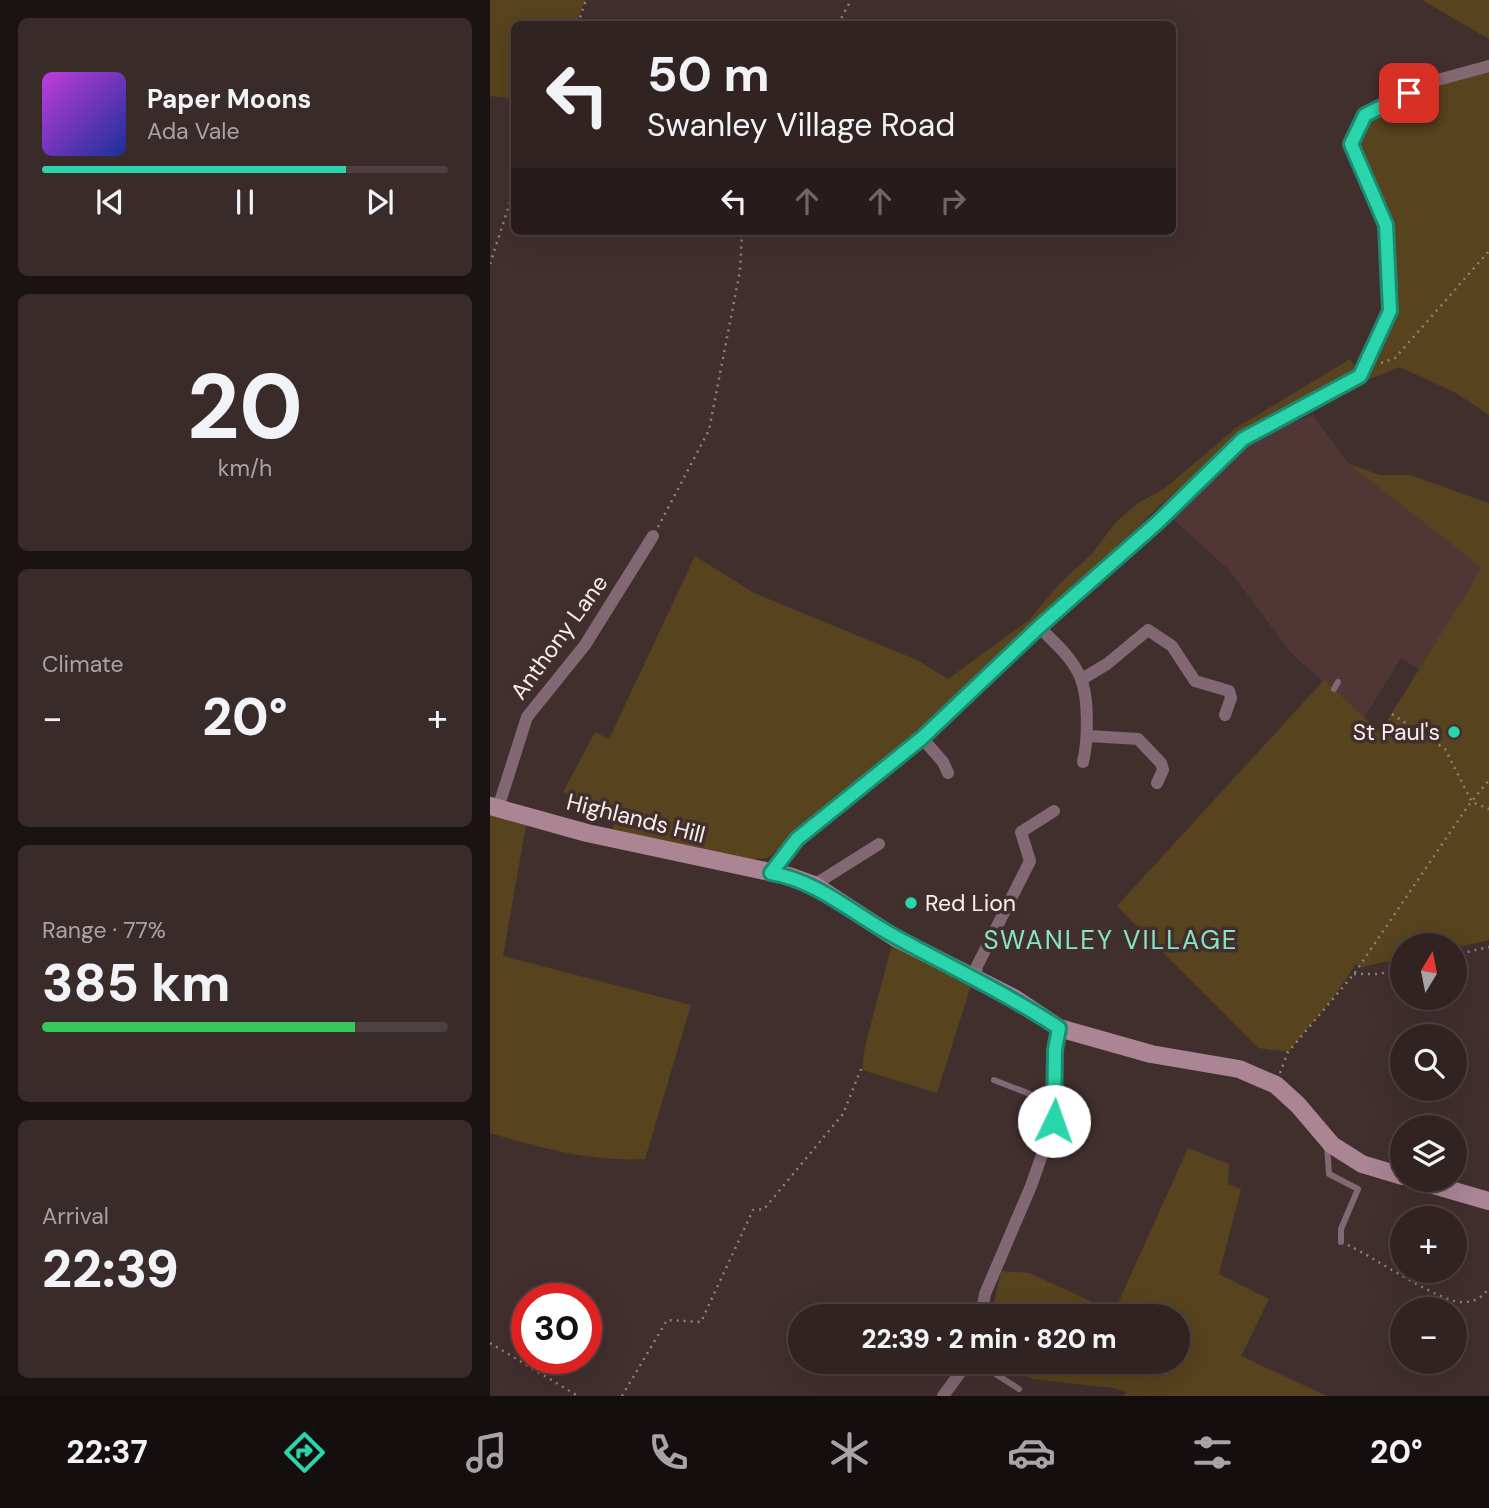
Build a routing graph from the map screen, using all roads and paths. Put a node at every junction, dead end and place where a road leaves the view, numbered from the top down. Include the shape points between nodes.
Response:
1 (586, 0) edge
2 (851, 0) edge
3 (579, 21) edge
4 (840, 21) edge
5 (1489, 66) edge
6 (511, 199) edge
7 (742, 235) edge
8 (1489, 251) edge
9 (490, 264) edge
10 (1364, 368) junction
11 (653, 537) joint
12 (1039, 627) junction
13 (1082, 680) junction
14 (1392, 713) dead end
15 (1226, 715) dead end
16 (1088, 736) junction
17 (922, 738) junction
18 (1083, 762) dead end
19 (947, 773) dead end
20 (1489, 780) edge
21 (1157, 783) dead end
22 (1472, 802) junction
23 (494, 807) edge
24 (1489, 809) edge
25 (1054, 811) dead end
26 (878, 844) dead end
27 (771, 873) junction
28 (814, 885) junction
29 (1489, 947) edge
30 (1467, 952) edge
31 (1390, 971) edge
32 (1354, 974) junction
33 (975, 979) junction
34 (1059, 1028) junction
35 (861, 1069) dead end
36 (994, 1080) dead end
37 (1276, 1085) junction
38 (1055, 1104) junction
39 (1327, 1140) junction
40 (1390, 1172) edge
41 (1458, 1192) edge
42 (1489, 1201) edge
43 (1341, 1242) joint
44 (1489, 1287) edge
45 (983, 1304) edge
46 (490, 1343) edge
47 (959, 1374) edge
48 (996, 1374) edge
49 (1019, 1389) dead end
50 (578, 1396) edge
51 (622, 1396) edge
52 (943, 1396) edge

1 - 3 path
2 - 4 path
5 - 10 street via 1430,82 1365,115 1351,144 1386,225 1390,311
6 - 9 path
7 - 11 path via 740,271 709,430
8 - 10 path via 1395,358
10 - 12 street via 1360,376 1243,439
11 - 23 street, Anthony Lane via 585,645 527,717
12 - 13 street via 1065,653
12 - 17 street
13 - 15 street via 1148,630 1172,646 1195,681 1229,691
13 - 16 street
14 - 22 path via 1446,749
16 - 18 street
16 - 21 street via 1138,739 1160,763 1163,770
17 - 19 street
17 - 27 street via 797,839
20 - 22 path
22 - 24 path
22 - 32 path
23 - 27 street, Highlands Hill via 587,833
25 - 33 street via 1021,832 1030,861 977,966
26 - 28 street
27 - 28 street, Highlands Hill
28 - 33 street, Highlands Hill via 858,915
29 - 30 path
31 - 32 path
32 - 37 path via 1288,1052
33 - 34 street, Highlands Hill
34 - 37 street, Highlands Hill via 1151,1054 1239,1069
34 - 38 street
35 - 51 path via 843,1114 764,1209 753,1210 702,1322 667,1320
36 - 38 lane
37 - 39 street
38 - 45 street via 1054,1121 1031,1186
39 - 40 street via 1362,1164
39 - 43 lane via 1329,1174 1355,1186 1358,1192 1341,1229
41 - 42 street
43 - 44 path via 1452,1301 1473,1302 1485,1296
46 - 50 path
47 - 52 street
48 - 49 lane

